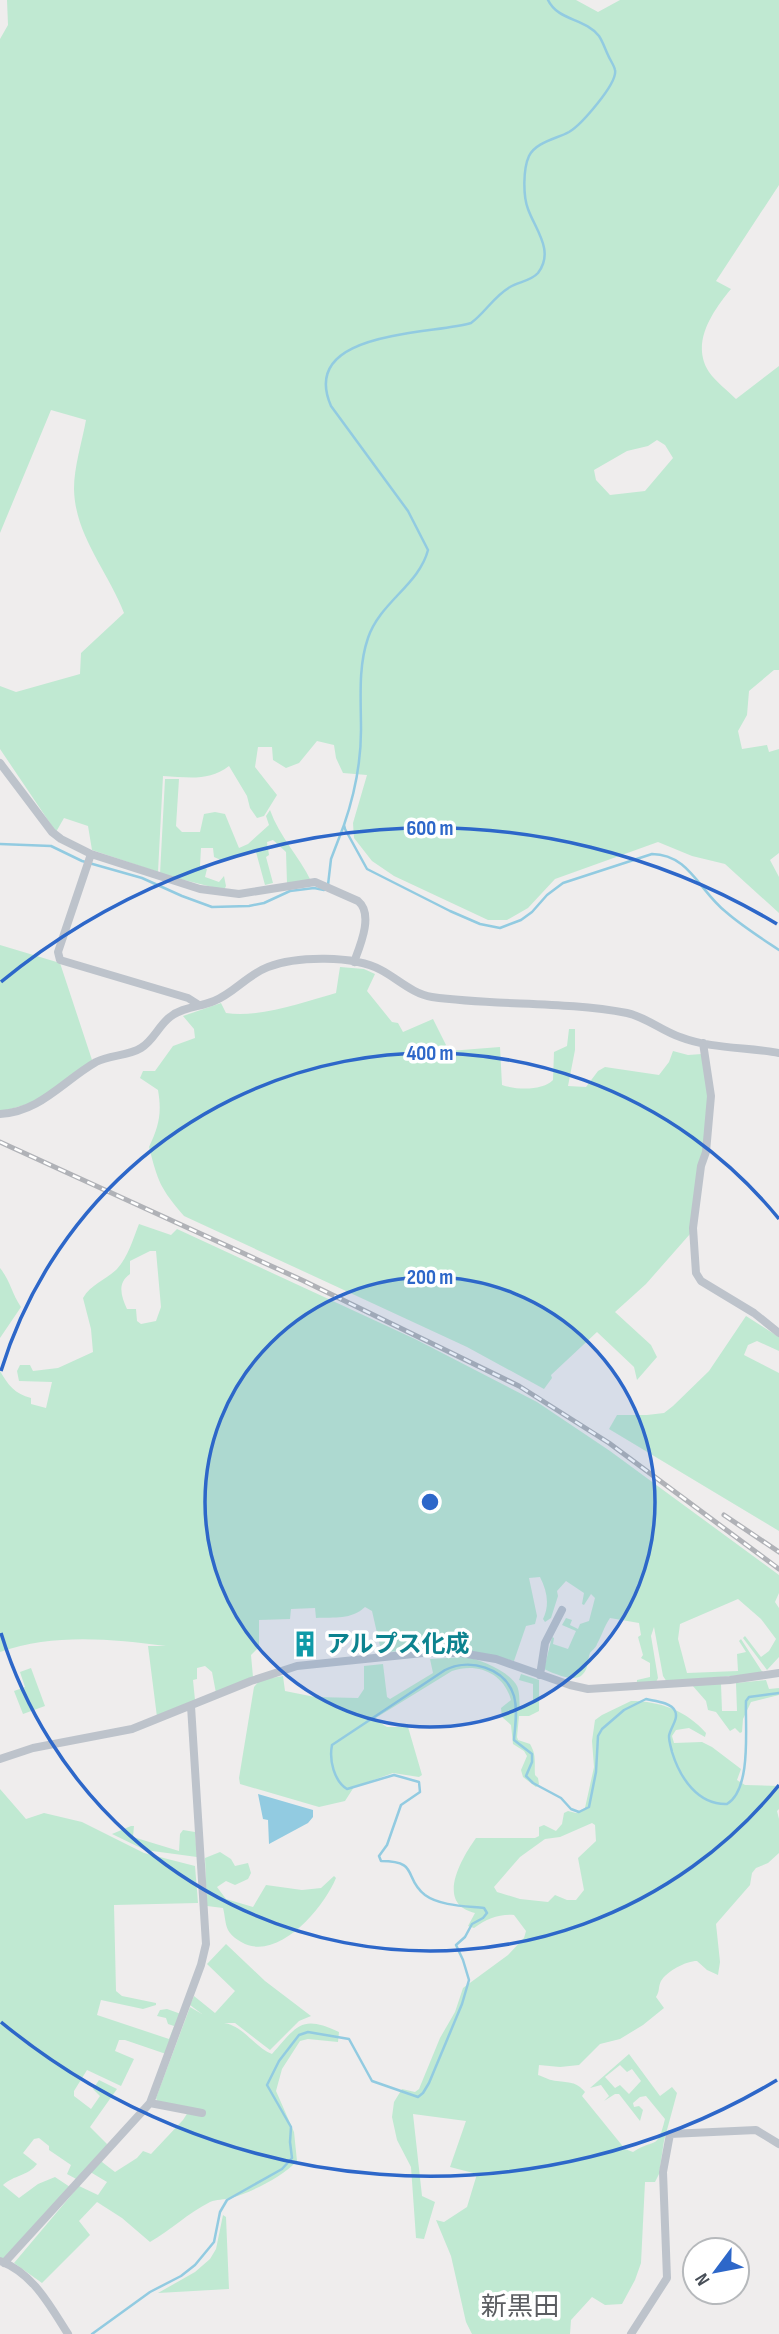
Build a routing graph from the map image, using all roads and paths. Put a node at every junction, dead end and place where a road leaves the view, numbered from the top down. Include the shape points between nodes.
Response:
1 (0, 763) edge
2 (91, 854) junction
3 (354, 962) junction
4 (199, 1005) junction
5 (703, 1043) junction
6 (779, 1053) edge
7 (0, 1114) edge
8 (779, 1333) edge
9 (562, 1609) dead end
10 (779, 1673) edge
11 (540, 1675) junction
12 (191, 1706) junction
13 (0, 1759) edge
14 (150, 2103) junction
15 (202, 2113) dead end
16 (779, 2144) edge
17 (2, 2262) edge
18 (68, 2334) edge
19 (631, 2334) edge

1 - 2 street via 56,835
2 - 3 street via 223,893 321,883 363,905 363,936
2 - 4 street via 58,952 60,960
3 - 4 street via 285,962
3 - 5 street via 383,971 428,996 631,1014 680,1038
4 - 7 street via 170,1017 139,1050 96,1062 45,1100
5 - 6 street
5 - 8 street via 710,1096 706,1152 693,1221 696,1273 701,1281
9 - 11 street via 548,1635
10 - 11 street via 607,1689 577,1687
11 - 12 street via 476,1654 423,1653 298,1666
12 - 13 street via 132,1729
12 - 14 street via 205,1954
14 - 15 street
14 - 17 street
16 - 19 street via 756,2130 670,2134 663,2172 667,2278
17 - 18 street via 32,2283

